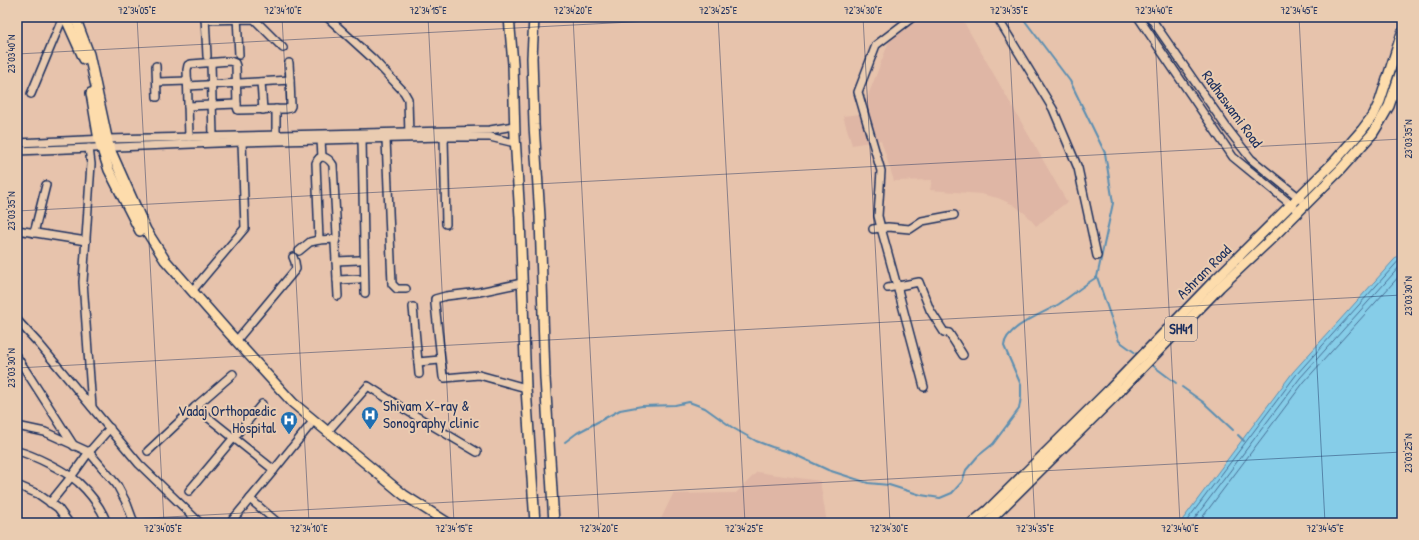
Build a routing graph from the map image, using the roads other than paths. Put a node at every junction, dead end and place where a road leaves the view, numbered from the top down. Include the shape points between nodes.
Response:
1 (64, 17) edge
2 (75, 17) edge
3 (328, 17) edge
4 (509, 17) edge
5 (534, 17) edge
6 (913, 17) edge
7 (997, 17) edge
8 (1138, 17) edge
9 (1150, 17) edge
10 (237, 18) edge
11 (205, 19) edge
12 (1402, 33) edge
13 (283, 48) dead end
14 (239, 55) dead end
15 (209, 60) junction
16 (289, 63) dead end
17 (156, 66) dead end
18 (1402, 68) edge
19 (290, 80) junction
20 (157, 82) junction
21 (261, 82) junction
22 (188, 83) junction
23 (236, 84) junction
24 (212, 85) junction
25 (31, 94) dead end
26 (157, 97) dead end
27 (237, 104) junction
28 (212, 105) junction
29 (188, 106) junction
30 (276, 109) junction
31 (263, 110) junction
32 (1374, 114) junction
33 (1382, 120) junction
34 (514, 126) junction
35 (276, 135) junction
36 (409, 135) junction
37 (213, 136) junction
38 (189, 137) junction
39 (444, 137) junction
40 (362, 139) junction
41 (386, 139) junction
42 (321, 140) junction
43 (242, 142) junction
44 (17, 143) edge
45 (104, 143) junction
46 (515, 143) junction
47 (89, 148) junction
48 (17, 151) edge
49 (322, 157) junction
50 (46, 185) dead end
51 (1299, 197) junction
52 (1307, 204) junction
53 (1292, 205) junction
54 (1299, 211) junction
55 (954, 215) dead end
56 (446, 224) dead end
57 (877, 228) junction
58 (17, 230) edge
59 (34, 233) junction
60 (335, 239) junction
61 (319, 240) junction
62 (86, 241) junction
63 (299, 251) dead end
64 (1098, 256) dead end
65 (293, 257) dead end
66 (336, 260) junction
67 (359, 260) dead end
68 (359, 279) dead end
69 (337, 280) junction
70 (522, 283) junction
71 (897, 286) junction
72 (888, 288) dead end
73 (406, 289) dead end
74 (192, 291) junction
75 (365, 293) dead end
76 (338, 296) dead end
77 (413, 307) dead end
78 (17, 320) edge
79 (236, 341) junction
80 (963, 355) dead end
81 (17, 357) edge
82 (440, 360) junction
83 (418, 362) junction
84 (233, 374) dead end
85 (419, 374) dead end
86 (924, 387) dead end
87 (526, 388) junction
88 (262, 404) dead end
89 (92, 407) junction
90 (195, 407) junction
91 (311, 424) junction
92 (17, 426) edge
93 (110, 428) junction
94 (328, 431) junction
95 (233, 438) junction
96 (74, 446) junction
97 (17, 451) edge
98 (89, 452) junction
99 (148, 452) dead end
100 (477, 452) dead end
101 (274, 470) junction
102 (71, 477) junction
103 (17, 485) edge
104 (189, 491) dead end
105 (250, 499) junction
106 (50, 503) junction
107 (69, 523) edge
108 (107, 523) edge
109 (134, 523) edge
110 (200, 523) edge
111 (230, 523) edge
112 (278, 523) edge
113 (438, 523) edge
114 (448, 523) edge
115 (535, 523) edge
116 (554, 523) edge
117 (972, 523) edge
118 (987, 523) edge

1 - 25 street
1 - 45 main road via 83,56
2 - 45 main road via 89,54
3 - 36 street via 404,92 408,99
4 - 34 main road
5 - 116 main road via 534,117
6 - 57 street via 876,45 858,92 881,171
7 - 64 street via 1053,109 1078,168
8 - 53 street, Radhaswami Road via 1233,157
9 - 51 street, Radhaswami Road via 1251,159
10 - 11 street
10 - 13 street via 254,19
10 - 14 street
11 - 15 street
12 - 32 main road, Ashram Road
15 - 22 street via 188,65
15 - 23 street via 233,61
15 - 24 street
16 - 19 street
17 - 20 street
18 - 33 main road, Ashram Road / SH41
19 - 21 street
19 - 30 street via 291,106
20 - 22 street
20 - 26 street
21 - 23 street
21 - 31 street
22 - 24 street
22 - 29 street
23 - 24 street
23 - 27 street
24 - 28 street
27 - 28 street
27 - 31 street via 238,110
28 - 29 street
28 - 37 street
29 - 38 street
30 - 31 street
30 - 35 street
32 - 33 main road
32 - 51 main road, Ashram Road via 1334,162
33 - 52 main road, Ashram Road / SH41
34 - 36 street
34 - 46 main road
35 - 36 street
35 - 37 street
36 - 39 street
36 - 41 street
37 - 38 street
38 - 45 street
39 - 46 street via 490,137
39 - 56 street
40 - 41 street
40 - 42 street
40 - 75 street
41 - 73 street via 392,284 397,289
42 - 43 street
42 - 49 street
43 - 45 street
43 - 74 street via 245,228
44 - 45 street
45 - 47 street
45 - 74 main road via 146,230 165,260
45 - 91 main road via 109,170 141,232 161,263 274,391
46 - 70 main road
47 - 48 street
47 - 62 street via 91,164
49 - 60 street via 330,160 332,165 337,235
49 - 61 street via 316,163
50 - 59 street
51 - 52 street, Radhaswami Road
51 - 53 main road, Ashram Road
52 - 54 main road, Ashram Road / SH41
53 - 54 street, Radhaswami Road
53 - 117 main road, Ashram Road via 1214,281 1110,389
54 - 118 main road, Ashram Road / SH41
55 - 57 street via 922,221 910,229
57 - 71 street
58 - 59 street
59 - 62 street
60 - 61 street
60 - 66 street
61 - 63 street via 310,242
62 - 89 street via 83,282
65 - 79 street via 296,268
66 - 67 street
66 - 69 street
68 - 69 street
69 - 76 street
70 - 82 street via 435,299
70 - 87 main road
71 - 72 street
71 - 80 street via 919,282 930,310
71 - 86 street
74 - 79 main road
77 - 83 street
78 - 89 street
79 - 94 main road via 294,403
81 - 96 street
82 - 83 street
82 - 87 street via 441,375 445,378 479,375
83 - 85 street
84 - 90 street
87 - 115 main road
88 - 95 street
89 - 93 street
90 - 95 street
90 - 99 street
91 - 101 street
91 - 113 main road via 401,499
92 - 96 street via 45,432
93 - 98 street
93 - 110 street via 139,464
94 - 100 street via 368,386
94 - 114 main road via 404,495
95 - 101 street
95 - 104 street
96 - 98 street
97 - 102 street via 43,461
98 - 102 street
98 - 109 street via 117,485
101 - 105 street
102 - 106 street
102 - 108 street via 94,500
103 - 106 street via 38,494
105 - 111 street
105 - 112 street
106 - 107 street via 58,508

